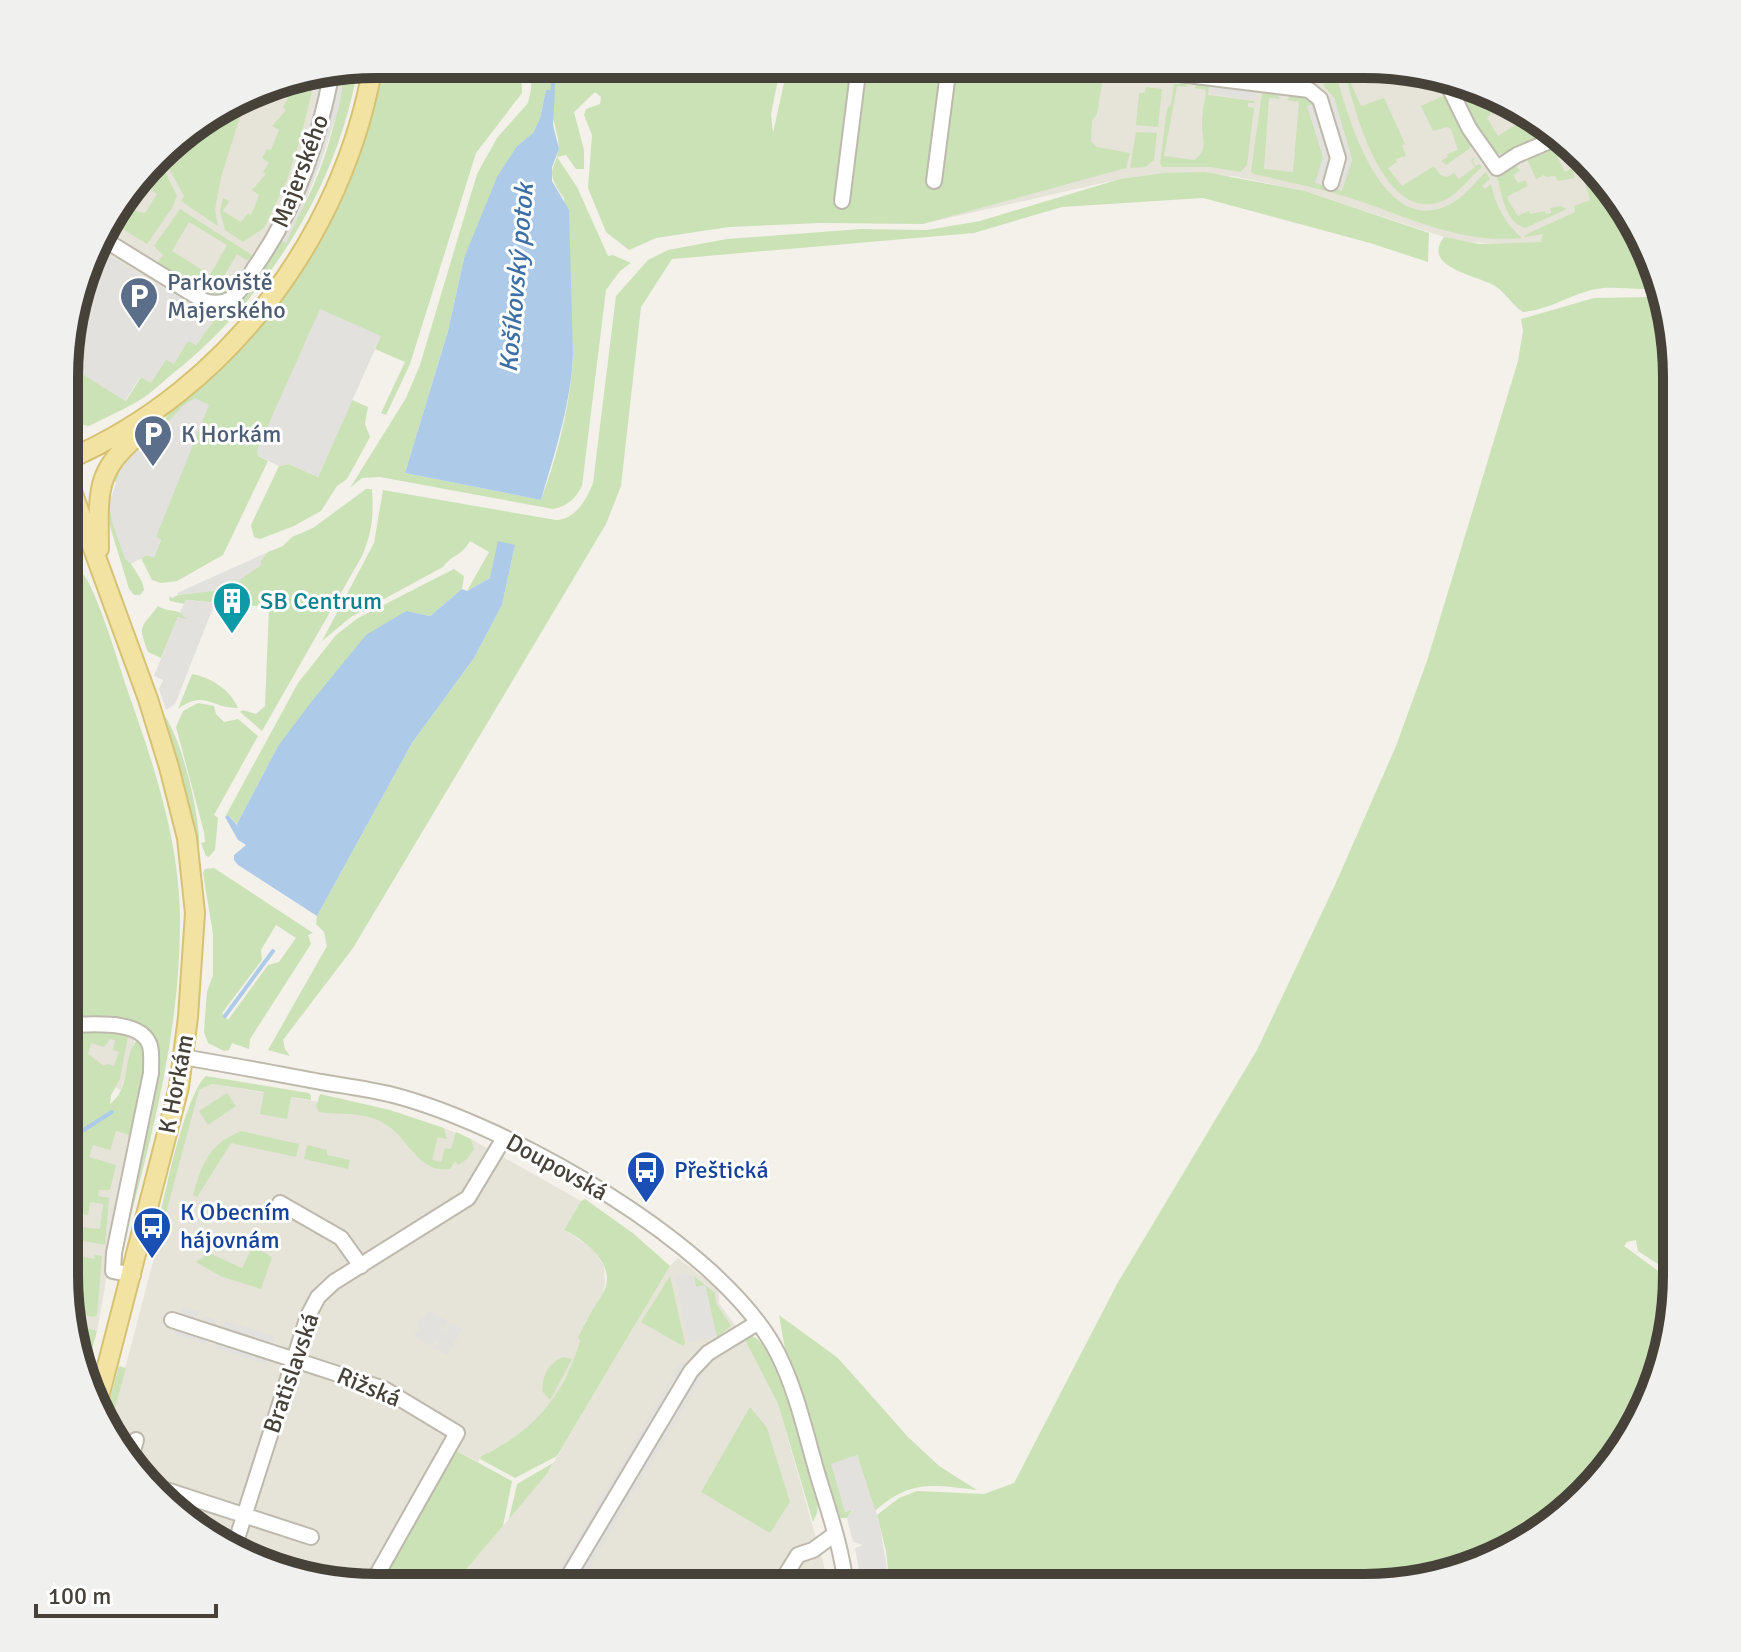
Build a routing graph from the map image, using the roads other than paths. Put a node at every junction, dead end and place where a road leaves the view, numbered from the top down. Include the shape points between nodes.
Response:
1 (370, 78) edge
2 (857, 78) edge
3 (947, 78) edge
4 (1225, 78) edge
5 (329, 82) edge
6 (1451, 91) edge
7 (1548, 142) edge
8 (934, 181) dead end
9 (1331, 183) dead end
10 (842, 201) dead end
11 (110, 243) edge
12 (159, 408) junction
13 (78, 455) edge
14 (78, 507) edge
15 (99, 564) junction
16 (78, 1025) edge
17 (183, 1057) junction
18 (504, 1138) junction
19 (280, 1203) dead end
20 (361, 1266) junction
21 (133, 1275) junction
22 (172, 1320) dead end
23 (757, 1323) junction
24 (294, 1360) junction
25 (101, 1390) edge
26 (136, 1440) dead end
27 (134, 1448) edge
28 (172, 1492) edge
29 (244, 1516) junction
30 (835, 1534) junction
31 (311, 1537) dead end
32 (237, 1539) edge
33 (377, 1574) edge
34 (570, 1574) edge
35 (786, 1574) edge
36 (843, 1574) edge

1 - 12 main road via 347,162 294,266 249,325
2 - 10 street
3 - 8 street
4 - 9 street via 1316,93 1338,158
5 - 11 street, Majerského via 293,202 233,298 204,301
6 - 7 street via 1497,168
12 - 13 main road
12 - 15 main road via 151,424 116,455 101,482
14 - 15 main road, K Horkám
15 - 17 main road, K Horkám via 148,699 187,838 195,913
16 - 21 street via 123,1025 142,1035 151,1048 151,1073 114,1253 113,1271
17 - 18 street, Doupovská via 393,1095
17 - 21 main road, K Horkám
18 - 20 street, Bratislavská via 468,1198
18 - 23 street, Doupovská via 625,1205 714,1276
19 - 20 street via 341,1238
20 - 24 street, Bratislavská via 318,1297
21 - 25 main road, K Horkám
22 - 24 street, Rižská
23 - 30 street, Doupovská via 792,1387
23 - 34 street via 708,1353 691,1371
24 - 29 street, Bratislavská
24 - 33 street, Rižská via 384,1389 457,1433
26 - 27 street
28 - 29 street
29 - 31 street
29 - 32 street, Bratislavská
30 - 35 street via 798,1555
30 - 36 street, Doupovská

